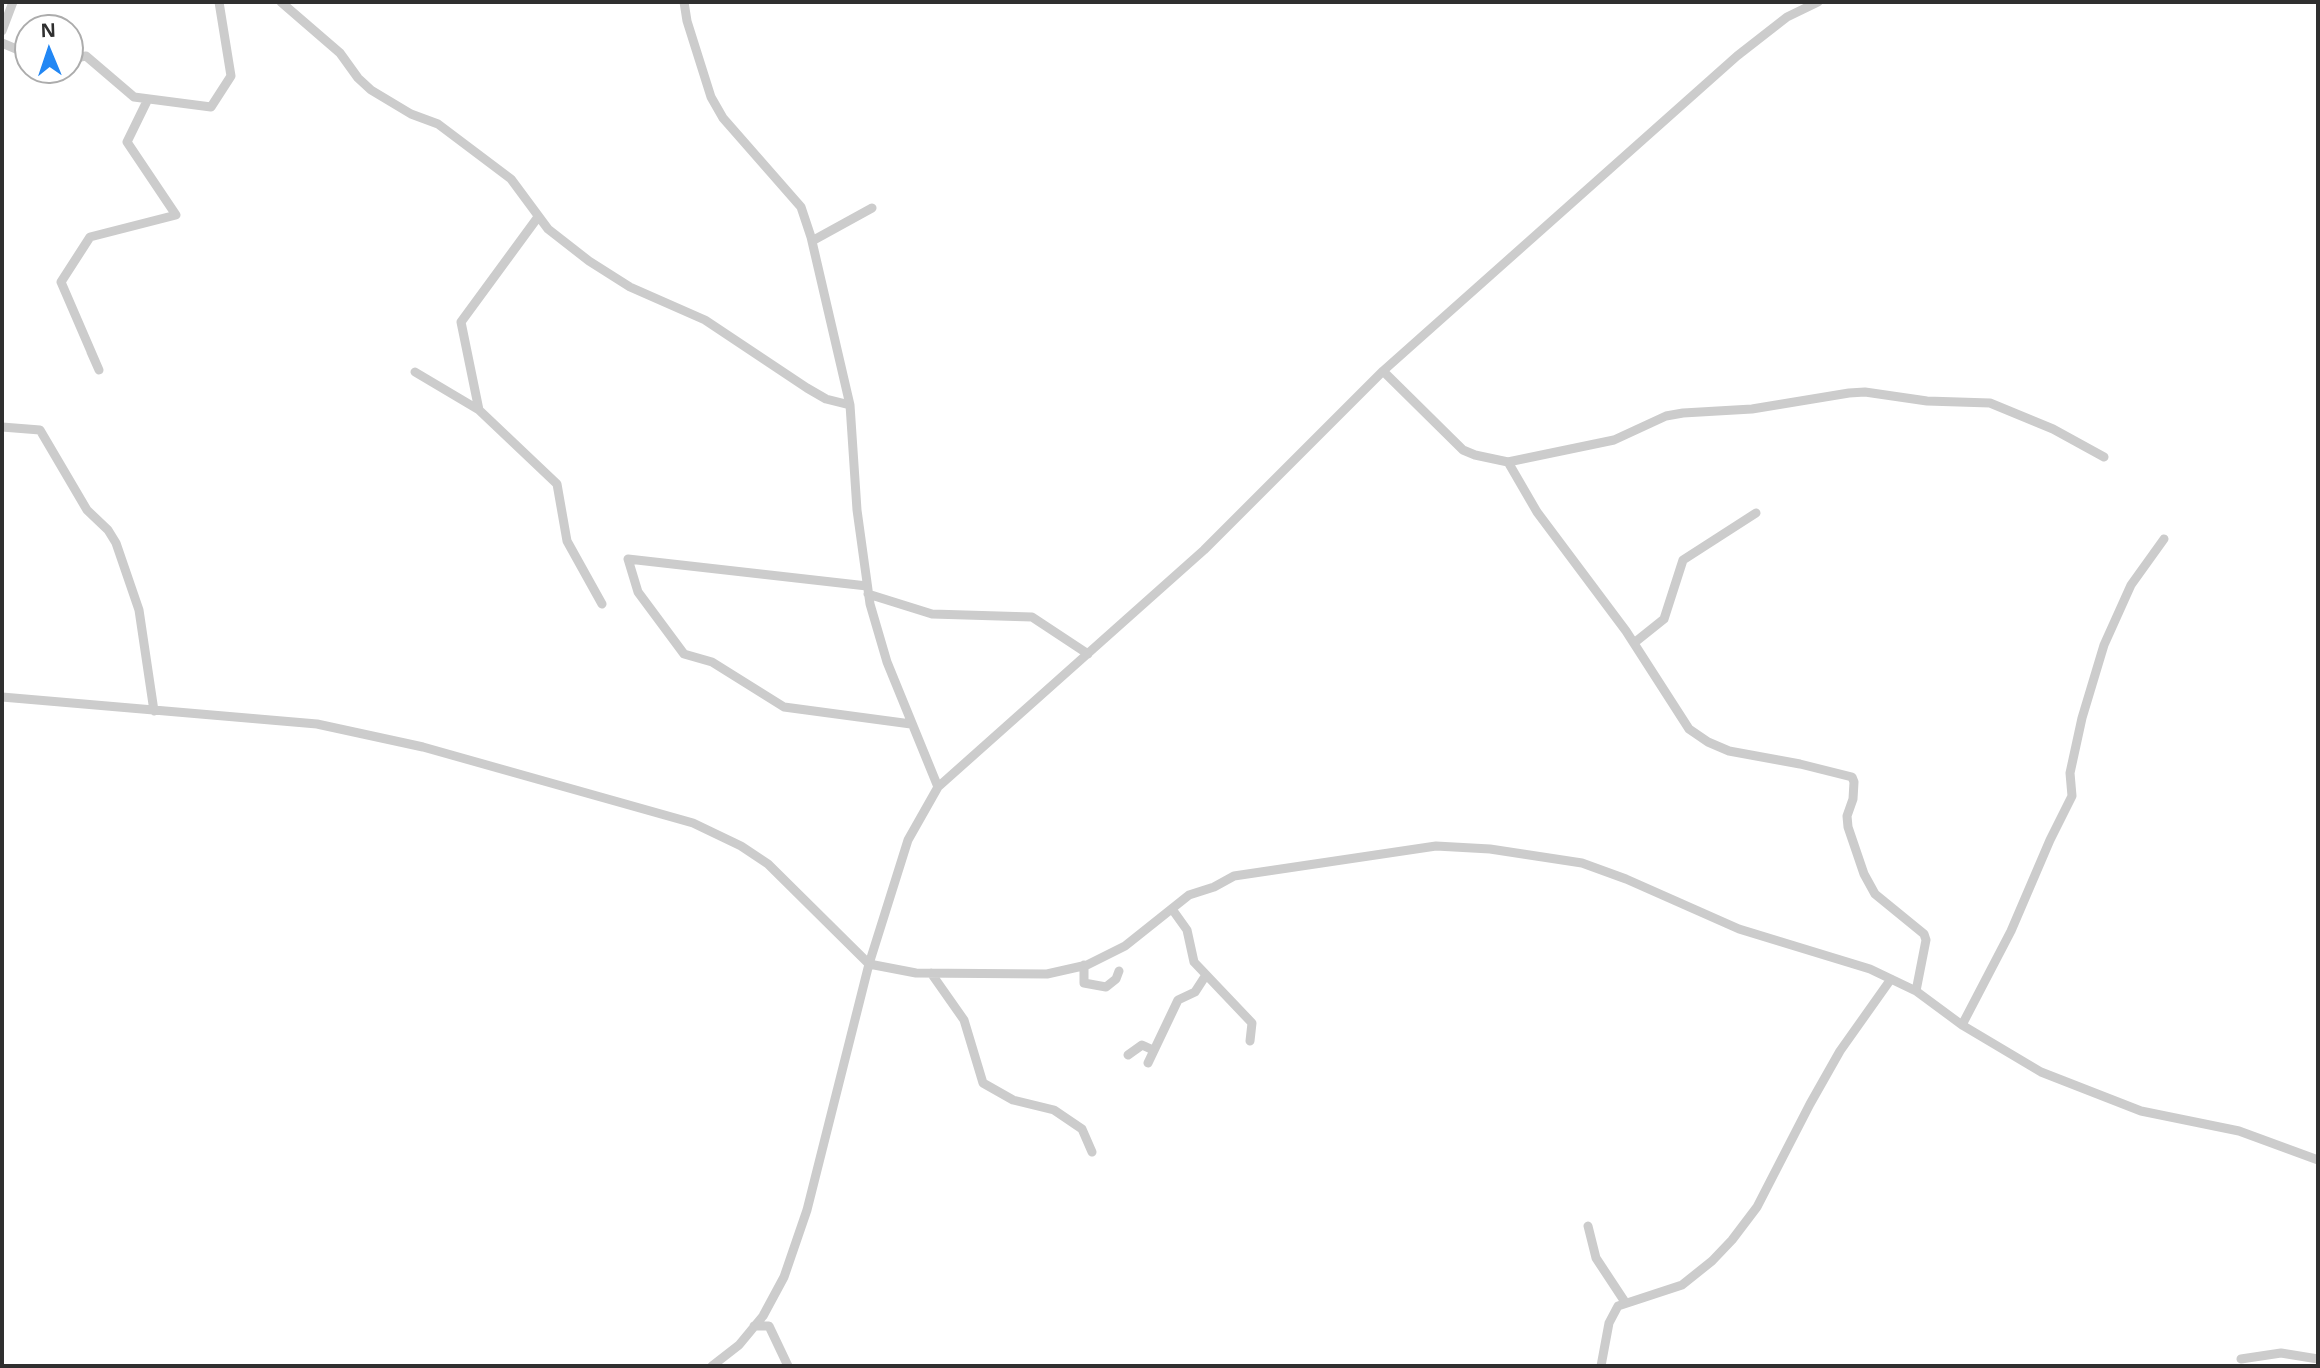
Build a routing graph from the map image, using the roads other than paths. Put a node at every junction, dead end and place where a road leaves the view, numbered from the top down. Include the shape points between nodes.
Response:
1 (13, 2) edge
2 (219, 2) edge
3 (281, 2) edge
4 (684, 2) edge
5 (1818, 2) edge
6 (2, 31) edge
7 (84, 56) edge
8 (148, 99) junction
9 (872, 208) dead end
10 (538, 217) junction
11 (812, 241) junction
12 (91, 352) dead end
13 (1383, 371) junction
14 (415, 372) dead end
15 (850, 405) junction
16 (479, 410) junction
17 (2, 427) edge
18 (2104, 457) dead end
19 (1508, 461) junction
20 (1756, 513) dead end
21 (2164, 539) dead end
22 (868, 590) junction
23 (602, 604) dead end
24 (1634, 643) junction
25 (1088, 654) junction
26 (2, 697) edge
27 (154, 711) junction
28 (911, 724) junction
29 (938, 787) junction
30 (1172, 909) junction
31 (869, 964) junction
32 (1084, 965) junction
33 (1119, 971) dead end
34 (931, 973) junction
35 (1206, 975) junction
36 (1891, 979) junction
37 (1916, 991) junction
38 (1962, 1025) junction
39 (1250, 1041) dead end
40 (1153, 1050) junction
41 (1128, 1055) dead end
42 (1148, 1063) dead end
43 (1092, 1153) dead end
44 (2318, 1160) edge
45 (1588, 1226) dead end
46 (1625, 1302) junction
47 (754, 1326) junction
48 (2241, 1359) dead end
49 (2318, 1359) edge
50 (712, 1366) edge
51 (788, 1366) edge
52 (1601, 1366) edge

1 - 6 street
2 - 8 street via 231,76 211,107
3 - 10 street via 340,53 371,90 438,124 511,179
4 - 11 street via 711,97 723,118 802,207
5 - 13 street via 1787,17 1737,56
7 - 8 street via 134,97
8 - 12 street via 127,142 176,215 90,237 61,282 99,370
9 - 11 street
10 - 15 street via 589,261 630,287 705,320 807,388
10 - 16 street via 461,322
11 - 15 street
13 - 19 street via 1463,450
13 - 25 street via 1204,550
14 - 16 street
15 - 22 street
16 - 23 street via 557,484 567,541
17 - 27 street via 40,430 87,510 116,543 139,610
18 - 19 street via 1990,403 1849,393 1752,409 1666,416 1614,440
19 - 24 street via 1537,512
20 - 24 street via 1683,560 1664,619
21 - 38 street via 2131,584 2104,645 2070,773 2073,796
22 - 25 street via 932,614 1032,617
22 - 28 street via 887,662
22 - 28 street via 628,559 638,592 684,654 712,662 784,706
24 - 37 street via 1689,729 1708,742 1729,751 1852,778 1848,828 1864,874 1875,894 1926,940
25 - 29 street
26 - 27 street
27 - 31 street via 317,724 423,747 693,823 768,864
28 - 29 street
29 - 31 street via 908,840
30 - 32 street via 1125,946
30 - 35 street via 1187,930 1194,962
30 - 36 street via 1189,895 1234,876 1436,846 1490,849 1582,863 1739,929
31 - 34 street
31 - 47 street via 807,1210 784,1277
32 - 33 street via 1084,983 1106,987
32 - 34 street via 1047,974
34 - 43 street via 964,1020 983,1083 1013,1100 1054,1110 1082,1129
35 - 39 street via 1252,1023
35 - 40 street via 1195,992 1178,1000
36 - 37 street
36 - 46 street via 1840,1051 1757,1207 1732,1240 1682,1284
37 - 38 street
38 - 44 street via 2040,1072 2141,1111 2239,1130
40 - 41 street via 1142,1045
40 - 42 street
45 - 46 street via 1597,1258
46 - 52 street via 1609,1322
47 - 50 street
47 - 51 street via 769,1326
48 - 49 street via 2281,1353

